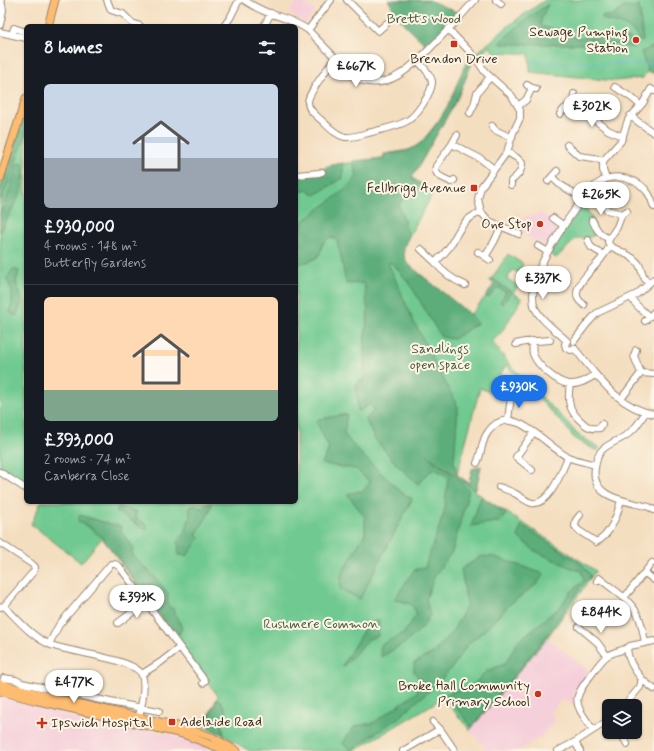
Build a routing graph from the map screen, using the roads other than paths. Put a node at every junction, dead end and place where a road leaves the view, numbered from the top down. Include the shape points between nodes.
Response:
1 (1, 0) edge
2 (55, 0) edge
3 (107, 0) edge
4 (239, 0) edge
5 (244, 0) edge
6 (331, 0) edge
7 (346, 0) edge
8 (475, 0) edge
9 (271, 13) junction
10 (387, 23) dead end
11 (49, 24) edge
12 (136, 24) edge
13 (226, 24) edge
14 (265, 24) edge
15 (0, 26) edge
16 (448, 29) junction
17 (308, 30) junction
18 (24, 31) edge
19 (0, 32) edge
20 (12, 35) junction
21 (24, 38) edge
22 (334, 58) junction
23 (418, 61) junction
24 (490, 78) junction
25 (532, 87) dead end
26 (615, 87) dead end
27 (652, 90) edge
28 (574, 94) dead end
29 (573, 103) junction
30 (24, 104) edge
31 (640, 105) junction
32 (518, 106) junction
33 (470, 114) dead end
34 (559, 115) dead end
35 (630, 116) junction
36 (492, 126) dead end
37 (654, 133) edge
38 (457, 135) dead end
39 (623, 137) junction
40 (512, 138) junction
41 (452, 144) junction
42 (566, 144) dead end
43 (507, 152) junction
44 (603, 161) junction
45 (494, 169) junction
46 (558, 171) dead end
47 (322, 172) dead end
48 (298, 175) edge
49 (0, 179) edge
50 (511, 180) dead end
51 (606, 180) junction
52 (452, 183) dead end
53 (595, 196) dead end
54 (584, 199) junction
55 (654, 207) edge
56 (481, 212) junction
57 (552, 218) dead end
58 (592, 220) dead end
59 (564, 226) junction
60 (500, 227) junction
61 (519, 234) dead end
62 (609, 238) junction
63 (588, 240) dead end
64 (538, 246) dead end
65 (610, 246) junction
66 (478, 252) dead end
67 (548, 252) junction
68 (423, 253) dead end
69 (604, 255) junction
70 (435, 262) junction
71 (654, 279) edge
72 (648, 283) junction
73 (465, 285) dead end
74 (631, 298) junction
75 (584, 305) dead end
76 (650, 317) edge
77 (550, 340) dead end
78 (570, 340) junction
79 (532, 341) junction
80 (516, 344) dead end
81 (574, 348) junction
82 (636, 350) dead end
83 (641, 373) junction
84 (654, 374) edge
85 (595, 375) junction
86 (570, 384) junction
87 (511, 396) dead end
88 (621, 400) junction
89 (645, 412) junction
90 (654, 414) edge
91 (508, 420) junction
92 (602, 424) dead end
93 (534, 432) junction
94 (568, 457) junction
95 (477, 463) dead end
96 (595, 464) junction
97 (532, 470) dead end
98 (0, 472) edge
99 (499, 487) dead end
100 (24, 488) edge
101 (621, 500) junction
102 (654, 510) edge
103 (580, 515) dead end
104 (0, 543) edge
105 (652, 563) dead end
106 (645, 573) junction
107 (654, 580) edge
108 (597, 581) dead end
109 (624, 598) junction
110 (146, 602) junction
111 (2, 606) edge
112 (118, 623) dead end
113 (578, 627) dead end
114 (654, 641) edge
115 (645, 642) junction
116 (49, 644) junction
117 (179, 648) junction
118 (627, 649) junction
119 (607, 656) junction
120 (142, 674) junction
121 (641, 682) junction
122 (203, 683) dead end
123 (1, 686) edge
124 (654, 689) edge
125 (630, 699) edge
126 (140, 707) junction
127 (159, 711) dead end
128 (138, 720) junction
129 (433, 722) dead end
130 (602, 724) edge
131 (440, 729) junction
132 (593, 730) junction
133 (625, 739) edge
134 (575, 742) junction
135 (628, 744) dead end
136 (227, 751) edge
137 (237, 751) edge
138 (403, 751) edge
139 (456, 751) edge
140 (558, 751) edge
141 (580, 751) edge

1 - 15 street via 3,10
2 - 11 main road
3 - 12 street via 112,10 123,14
4 - 13 street
5 - 9 street
6 - 17 street
7 - 10 street via 378,31
8 - 16 street
9 - 14 street
9 - 17 street via 292,20
16 - 23 street
16 - 24 street via 475,57
17 - 22 street
18 - 20 street via 14,28
19 - 20 street
20 - 21 street
22 - 23 street via 359,80 372,82 393,78
22 - 23 street via 310,94 308,107 335,132 345,137 387,128 408,121 414,116 432,85 429,74
24 - 32 street via 512,96
24 - 33 street via 478,93
25 - 32 street via 526,100
26 - 31 street
27 - 31 street
28 - 29 street
29 - 34 street
29 - 39 street via 608,130
30 - 49 main road
31 - 35 street
32 - 40 street via 520,118
35 - 37 street
35 - 39 street
36 - 40 street
38 - 41 street
39 - 44 street
40 - 43 street
41 - 45 street
41 - 52 street via 435,170 438,176
42 - 44 street via 578,156
43 - 45 street
43 - 50 street via 522,163 517,177
44 - 51 street via 602,170
45 - 56 street via 479,192 478,203
46 - 54 street via 550,179
47 - 48 street
51 - 54 street via 597,184
51 - 55 street via 621,177 636,182 648,193
53 - 62 street via 607,210 624,212
54 - 59 street
56 - 60 street via 489,222
56 - 70 street via 465,221 449,247
57 - 59 street
58 - 62 street via 598,231
59 - 67 street
60 - 61 street
60 - 66 street via 487,258
62 - 65 street
63 - 69 street via 591,247
64 - 67 street
65 - 69 street
65 - 72 street via 638,263 643,278
67 - 78 street via 535,281 535,308 546,322
68 - 70 street
69 - 75 street via 582,281 576,293
70 - 73 street via 456,281
71 - 72 street
72 - 74 street
74 - 76 street via 634,305
74 - 78 street via 597,313
77 - 79 street
78 - 81 street via 576,344
78 - 81 street via 565,344 568,349
79 - 80 street
79 - 86 street via 533,354 551,376 562,383
81 - 85 street
82 - 83 street via 634,356
83 - 84 street
83 - 88 street
85 - 86 street via 583,383
85 - 88 street
86 - 92 street via 569,403 574,414 588,427 600,428
87 - 91 street
88 - 89 street
89 - 90 street
89 - 96 street via 635,428 625,437 600,451
91 - 93 street via 520,423
91 - 95 street via 498,423 489,431 483,441
93 - 94 street
93 - 97 street via 516,457
94 - 96 street
94 - 99 street via 552,491 540,502 531,503
96 - 101 street via 597,484 612,497
98 - 100 street
101 - 102 street
101 - 103 street via 616,519 596,542 575,526
104 - 111 street via 35,567
105 - 106 street
106 - 107 street
106 - 109 street
108 - 109 street via 599,578
109 - 115 street via 638,614
110 - 112 street
110 - 116 street via 119,566 111,564 59,625
110 - 117 street
111 - 116 street via 33,634
113 - 119 street via 597,642
114 - 115 street
115 - 118 street
116 - 120 street via 122,662
117 - 120 street
117 - 122 street via 205,681
118 - 119 street
118 - 121 street via 632,666 642,678
119 - 132 street via 578,695 579,709
120 - 126 street
121 - 124 street
121 - 125 street
123 - 126 street via 5,678 9,678 22,683
123 - 128 main road
123 - 128 main road via 89,712
126 - 127 street
126 - 128 street
128 - 136 main road
128 - 137 main road via 196,731
129 - 131 street
130 - 132 street
131 - 138 street
131 - 139 street
132 - 134 street
133 - 135 street
134 - 140 street
134 - 141 street

